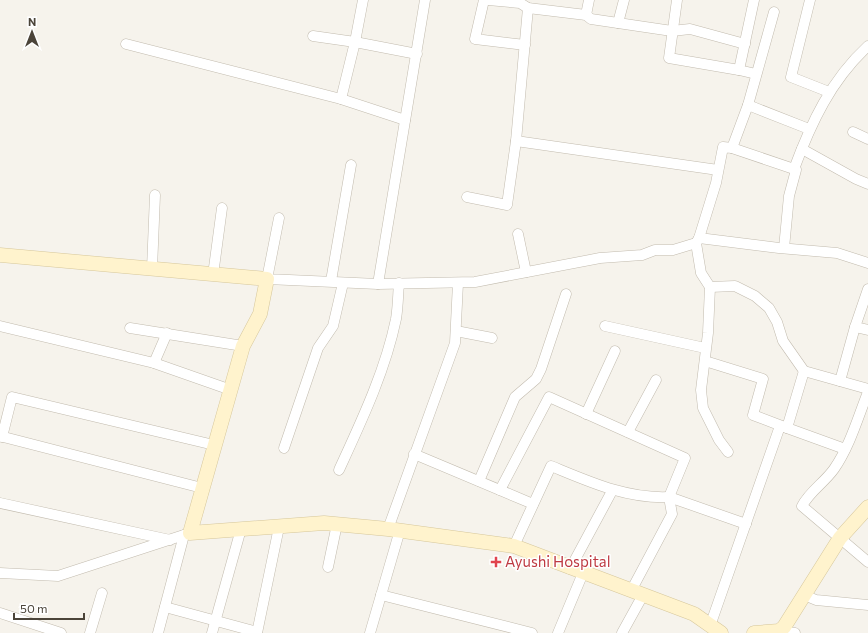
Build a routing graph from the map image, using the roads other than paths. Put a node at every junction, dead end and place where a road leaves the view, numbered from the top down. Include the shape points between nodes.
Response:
1 (363, 0) edge
2 (425, 0) edge
3 (484, 0) edge
4 (488, 0) edge
5 (589, 0) edge
6 (624, 0) edge
7 (677, 0) edge
8 (754, 0) edge
9 (810, 0) edge
10 (523, 4) edge
11 (774, 12) dead end
12 (586, 15) junction
13 (618, 24) junction
14 (672, 31) junction
15 (313, 36) dead end
16 (355, 42) junction
17 (126, 44) dead end
18 (745, 44) junction
19 (525, 45) junction
20 (868, 46) edge
21 (417, 54) junction
22 (739, 70) junction
23 (756, 74) junction
24 (829, 92) junction
25 (341, 99) junction
26 (748, 105) junction
27 (405, 120) junction
28 (809, 129) junction
29 (853, 132) dead end
30 (868, 139) edge
31 (516, 141) junction
32 (732, 148) junction
33 (802, 149) junction
34 (351, 165) dead end
35 (794, 169) junction
36 (718, 170) junction
37 (868, 184) edge
38 (155, 195) dead end
39 (467, 197) dead end
40 (222, 208) dead end
41 (279, 218) dead end
42 (518, 234) dead end
43 (697, 240) junction
44 (784, 248) junction
45 (0, 255) edge
46 (868, 263) edge
47 (152, 269) junction
48 (526, 272) junction
49 (213, 275) junction
50 (266, 279) junction
51 (331, 281) junction
52 (343, 282) junction
53 (399, 283) junction
54 (458, 283) junction
55 (378, 284) junction
56 (710, 287) junction
57 (868, 289) edge
58 (566, 294) dead end
59 (0, 326) edge
60 (605, 326) dead end
61 (855, 327) junction
62 (130, 328) dead end
63 (868, 330) edge
64 (456, 331) junction
65 (167, 333) junction
66 (492, 338) dead end
67 (244, 346) junction
68 (705, 348) junction
69 (615, 352) dead end
70 (705, 361) junction
71 (154, 364) junction
72 (804, 371) junction
73 (656, 380) dead end
74 (840, 381) junction
75 (868, 389) edge
76 (231, 390) junction
77 (868, 392) edge
78 (586, 414) junction
79 (783, 427) junction
80 (628, 432) junction
81 (1, 436) edge
82 (214, 445) junction
83 (284, 448) dead end
84 (845, 449) junction
85 (728, 452) dead end
86 (414, 454) junction
87 (339, 470) dead end
88 (479, 481) junction
89 (202, 488) junction
90 (500, 490) junction
91 (612, 491) junction
92 (669, 497) junction
93 (0, 504) edge
94 (533, 504) junction
95 (868, 507) edge
96 (337, 524) junction
97 (746, 524) junction
98 (279, 527) junction
99 (241, 529) junction
100 (394, 529) junction
101 (187, 534) junction
102 (840, 538) junction
103 (170, 540) junction
104 (514, 546) junction
105 (868, 562) edge
106 (328, 567) dead end
107 (577, 571) junction
108 (0, 573) edge
109 (102, 593) dead end
110 (637, 593) junction
111 (804, 595) junction
112 (381, 596) junction
113 (868, 604) edge
114 (165, 606) junction
115 (0, 613) edge
116 (216, 621) junction
117 (715, 629) edge
118 (779, 631) junction
119 (257, 632) edge
120 (61, 633) edge
121 (90, 633) edge
122 (158, 633) edge
123 (212, 633) edge
124 (370, 633) edge
125 (532, 633) edge
126 (558, 633) edge
127 (622, 633) edge
128 (754, 633) edge
129 (795, 633) edge

1 - 16 street
2 - 21 street
3 - 19 street via 475,40
4 - 10 street
5 - 12 street
6 - 13 street
7 - 14 street
8 - 18 street
9 - 24 street via 791,76
10 - 12 street
10 - 19 street
11 - 23 street
12 - 13 street via 591,19
13 - 14 street
14 - 18 street via 690,29
14 - 22 street via 669,58
15 - 16 street
16 - 21 street
16 - 25 street
17 - 25 street
18 - 22 street
19 - 31 street
20 - 24 street via 851,61
21 - 27 street
22 - 23 street
23 - 26 street
24 - 28 street
25 - 27 street
26 - 28 street
26 - 32 street
27 - 55 street
28 - 33 street
29 - 30 street
31 - 36 street
31 - 39 street via 507,206
32 - 35 street
32 - 36 street via 723,147
33 - 35 street
33 - 37 street
34 - 51 street
35 - 44 street via 796,170 789,196
36 - 43 street
38 - 47 street
40 - 49 street
41 - 50 street
42 - 48 street
43 - 44 street
43 - 48 street via 673,250 600,258
43 - 56 street via 701,273
44 - 46 street via 836,253
45 - 47 street
47 - 49 street
48 - 54 street
49 - 50 street
50 - 51 street
50 - 67 street via 260,314
51 - 52 street
52 - 55 street
52 - 83 street via 333,326 318,348
53 - 54 street
53 - 55 street
53 - 87 street via 396,319 371,399
54 - 64 street
56 - 68 street
56 - 72 street via 735,286 755,296 769,308 777,322 782,341
57 - 61 street
58 - 88 street via 541,369 536,379 515,397
59 - 71 street
60 - 68 street
61 - 63 street
61 - 74 street
62 - 65 street
64 - 66 street
64 - 86 street via 455,343
65 - 67 street
65 - 71 street
67 - 76 street
68 - 70 street
69 - 78 street
70 - 79 street via 763,379 753,415
70 - 85 street via 700,390 703,408
71 - 76 street
72 - 74 street
72 - 79 street
73 - 80 street
74 - 75 street
76 - 82 street
77 - 84 street
78 - 80 street
78 - 90 street via 549,397
79 - 84 street
79 - 97 street
80 - 92 street via 685,458
81 - 82 street via 12,397
81 - 89 street
82 - 89 street
84 - 102 street via 834,469 808,496 802,506
86 - 88 street
86 - 100 street
88 - 90 street
89 - 101 street
90 - 94 street
91 - 92 street
91 - 94 street via 551,466
91 - 107 street
92 - 97 street
92 - 110 street via 672,514
93 - 103 street
94 - 104 street
95 - 102 street
96 - 98 street
96 - 100 street
96 - 106 street
97 - 117 street
98 - 99 street
98 - 119 street
99 - 101 street
99 - 116 street
100 - 104 street
100 - 112 street
101 - 103 street
101 - 114 street
102 - 105 street
102 - 111 street
103 - 108 street via 58,576
104 - 107 street
107 - 110 street
107 - 126 street
109 - 121 street
110 - 117 street via 694,614
110 - 127 street
111 - 113 street via 816,600
111 - 118 street
112 - 124 street
112 - 125 street
114 - 116 street
114 - 122 street
115 - 120 street
116 - 119 street
116 - 123 street
118 - 128 street
118 - 129 street

